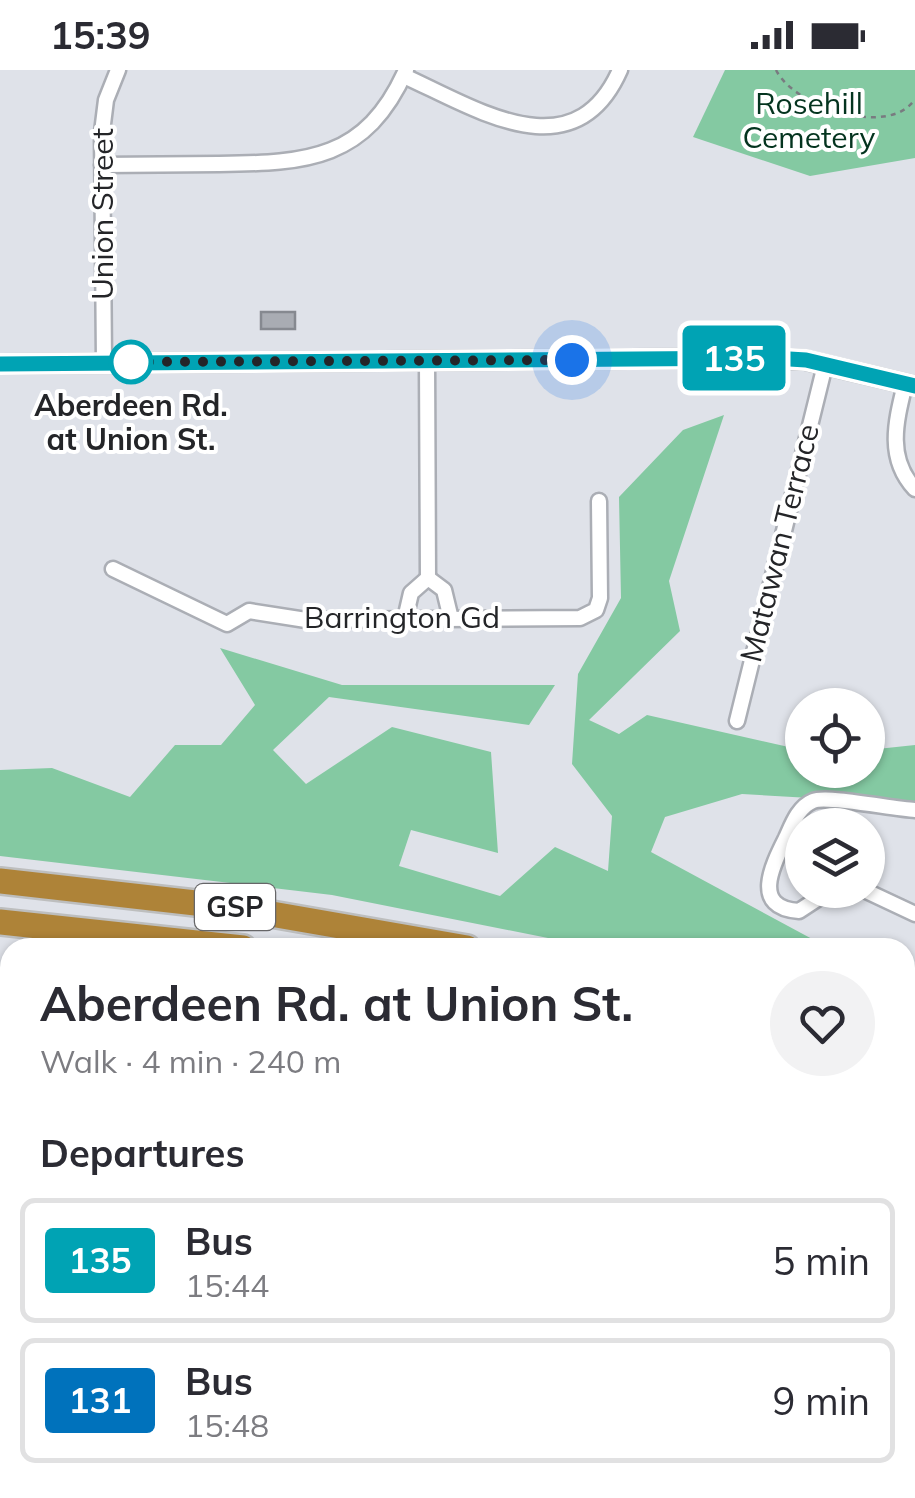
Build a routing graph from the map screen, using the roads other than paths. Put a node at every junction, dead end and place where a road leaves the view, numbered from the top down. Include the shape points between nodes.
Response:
1 (118, 70) edge
2 (620, 70) edge
3 (405, 73) edge
4 (102, 165) junction
5 (104, 362) junction
6 (426, 362) junction
7 (0, 364) edge
8 (826, 365) junction
9 (910, 385) edge
10 (915, 490) edge
11 (599, 501) dead end
12 (114, 569) dead end
13 (428, 578) junction
14 (406, 619) junction
15 (452, 619) junction
16 (737, 721) dead end
17 (802, 808) edge
18 (881, 808) edge
19 (885, 808) edge
20 (915, 810) edge
21 (785, 841) edge
22 (0, 881) edge
23 (885, 900) edge
24 (785, 907) edge
25 (915, 914) edge
26 (0, 922) edge
27 (150, 938) edge
28 (412, 938) edge

1 - 4 street, Union Street via 103,115
2 - 3 street via 586,114 540,128 506,122
3 - 4 street via 368,127 320,156 278,163
4 - 5 street, Union Street
5 - 6 street
5 - 7 street
6 - 8 street via 793,358
6 - 13 street
8 - 9 street
8 - 16 street, Matawan Terrace
9 - 10 street via 895,426 895,455
11 - 15 street, Barrington Gd via 600,598 591,614
12 - 14 street, Barrington Gd via 226,624 249,611 306,620
13 - 14 street via 411,594
13 - 15 street via 444,590
14 - 15 street, Barrington Gd
17 - 18 street via 824,798
19 - 20 street
21 - 24 street via 768,879 770,894
22 - 28 highway, GSP via 231,906
23 - 25 street
26 - 27 highway, GSP

